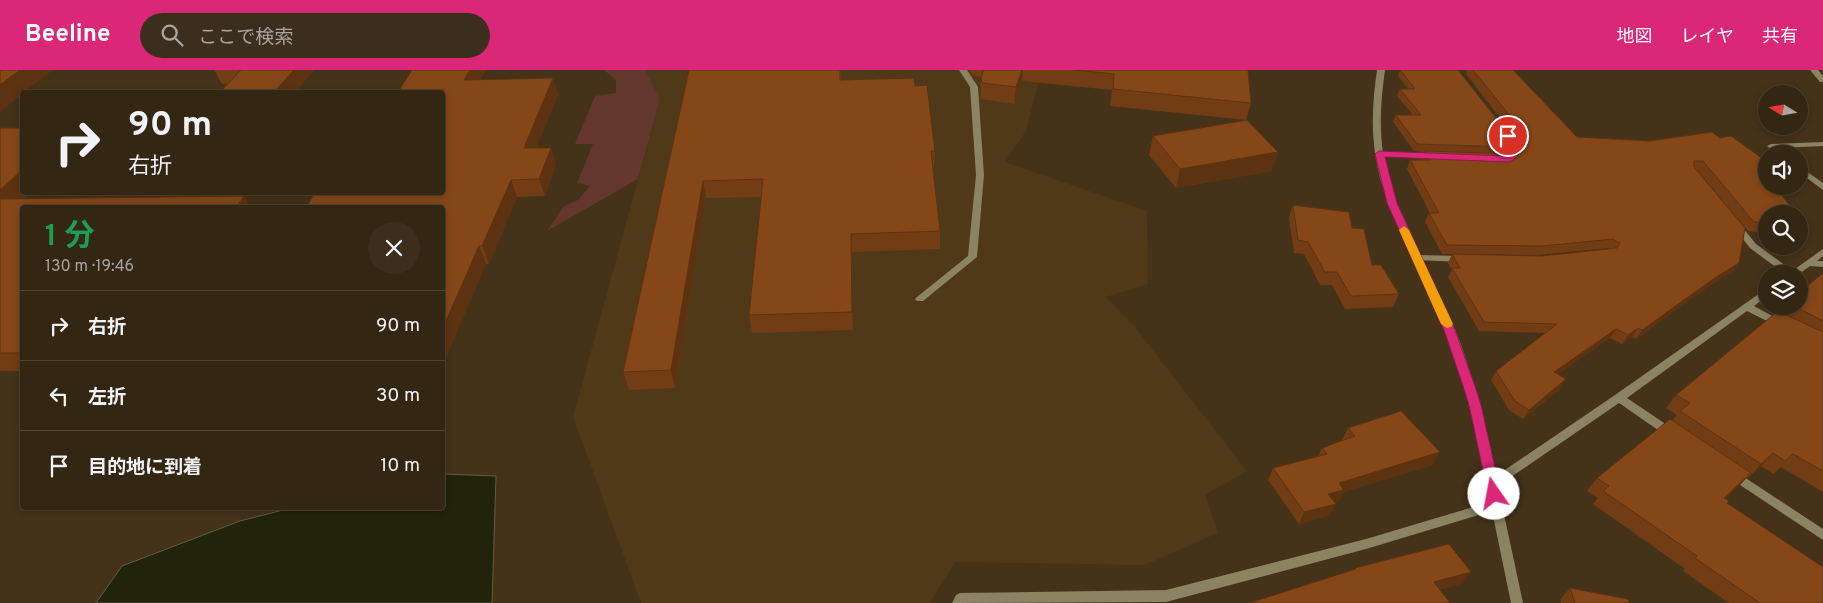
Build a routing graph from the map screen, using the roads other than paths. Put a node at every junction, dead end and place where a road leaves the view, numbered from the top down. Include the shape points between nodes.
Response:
1 (962, 70) edge
2 (1381, 70) edge
3 (1814, 70) edge
4 (1823, 80) edge
5 (1501, 128) edge
6 (1823, 144) edge
7 (1797, 145) edge
8 (1379, 154) junction
9 (1439, 156) edge
10 (1499, 159) edge
11 (1808, 175) edge
12 (1823, 187) edge
13 (1729, 217) edge
14 (1823, 252) edge
15 (1417, 258) junction
16 (1477, 259) edge
17 (1810, 263) junction
18 (1823, 264) edge
19 (1780, 265) edge
20 (1807, 265) edge
21 (920, 299) dead end
22 (1758, 299) edge
23 (1747, 307) junction
24 (1789, 329) edge
25 (1619, 398) junction
26 (1684, 442) edge
27 (1725, 469) edge
28 (1492, 484) junction
29 (1496, 504) junction
30 (1823, 535) edge
31 (1167, 600) edge
32 (958, 603) edge
33 (1517, 603) edge

1 - 21 street via 974,88 980,175 972,257
2 - 8 street via 1376,104
3 - 4 street
5 - 10 street via 1518,150 1509,159
6 - 7 street
8 - 9 street
8 - 15 street via 1392,203
11 - 12 street
13 - 19 street via 1753,246
14 - 17 street
15 - 16 street
15 - 28 street via 1450,330 1475,405
17 - 18 street
17 - 20 street
22 - 23 street
23 - 24 street
23 - 25 street
25 - 26 street
25 - 28 street
27 - 30 street
28 - 29 street
29 - 31 street
29 - 33 street
31 - 32 street via 960,599

